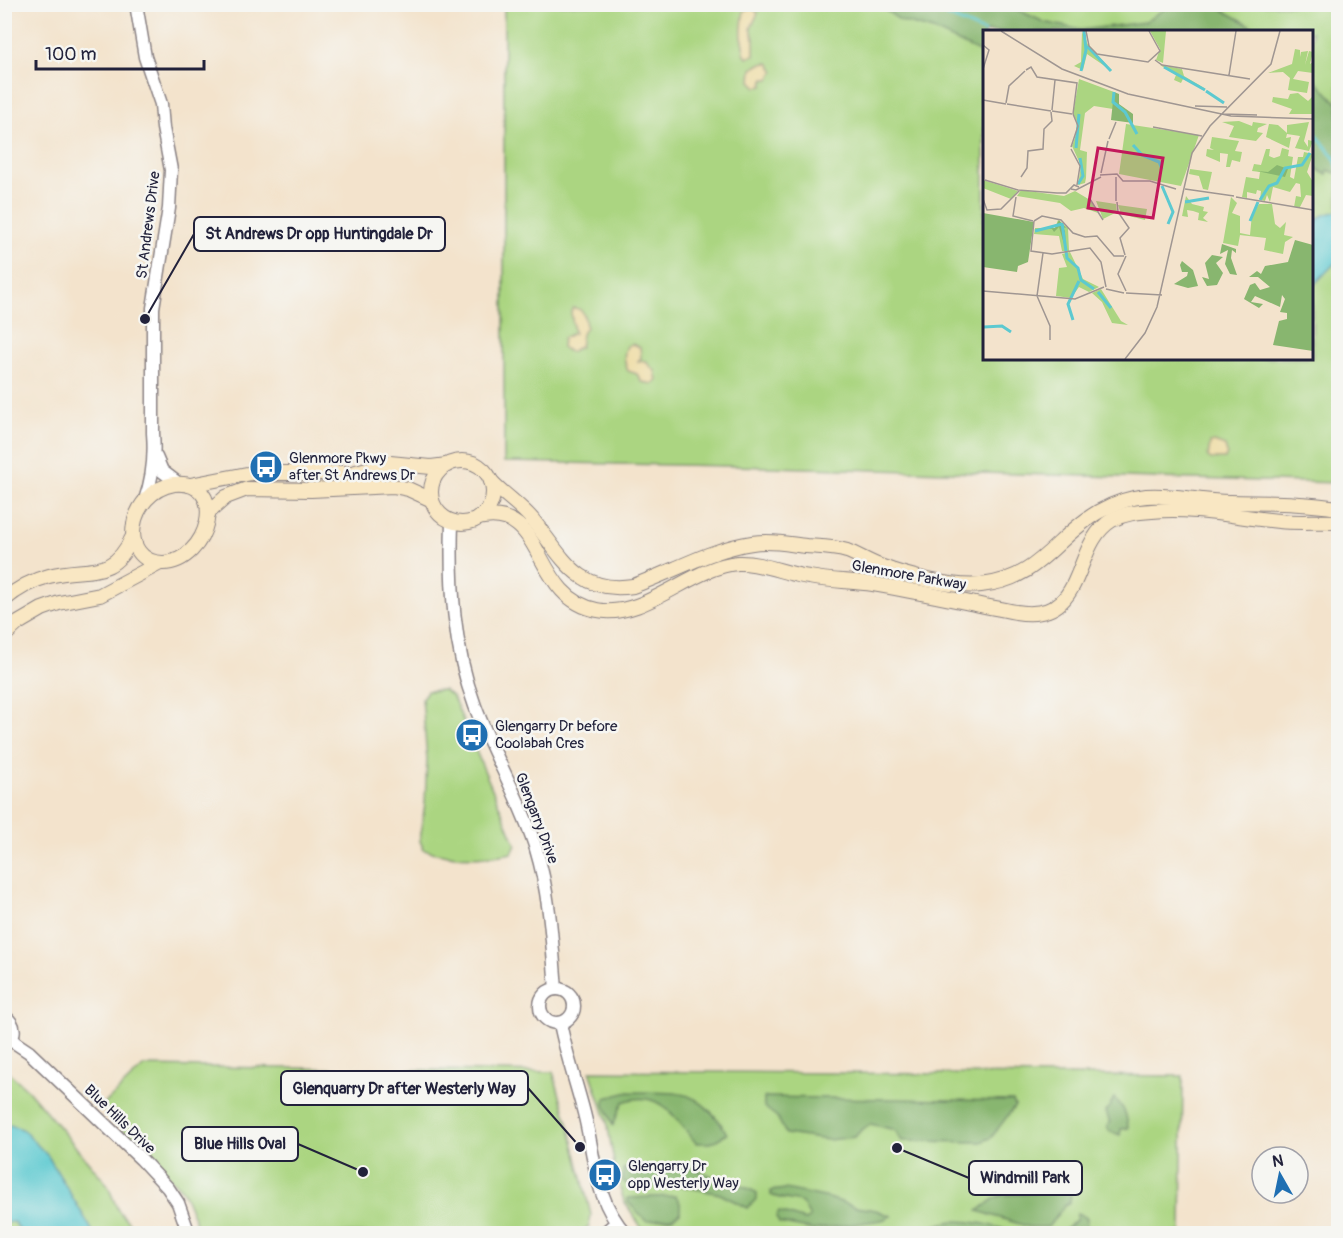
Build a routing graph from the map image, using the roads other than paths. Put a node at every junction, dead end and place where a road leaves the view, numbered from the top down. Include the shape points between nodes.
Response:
1 (136, 4) edge
2 (155, 453) junction
3 (447, 465) junction
4 (491, 481) junction
5 (185, 484) junction
6 (145, 500) junction
7 (432, 500) junction
8 (1338, 508) edge
9 (209, 512) junction
10 (478, 518) junction
11 (452, 522) junction
12 (1338, 522) edge
13 (132, 538) junction
14 (160, 563) junction
15 (918, 576) junction
16 (915, 592) junction
17 (4, 600) edge
18 (4, 636) edge
19 (556, 989) junction
20 (4, 1016) edge
21 (560, 1023) junction
22 (8, 1042) edge
23 (616, 1222) junction
24 (189, 1233) edge
25 (603, 1233) edge
26 (626, 1233) edge

1 - 2 street, St Andrews Drive via 145,57 161,104 171,170 153,308
2 - 5 street via 162,471
2 - 6 street, St Andrews Drive
3 - 4 main road via 474,464
3 - 5 main road via 390,463 337,475 252,473
3 - 7 main road via 432,483
4 - 10 main road via 492,498 486,512
4 - 15 main road, Glenmore Parkway via 526,513 572,570 590,582 608,587 633,586 725,550 771,542 839,549
5 - 6 main road via 162,487
5 - 9 main road via 202,494
6 - 13 main road via 134,520
7 - 9 main road via 393,486 247,489 226,497
7 - 11 main road via 439,513
8 - 15 main road, Glenmore Parkway via 1147,496 1118,502 1099,512 1035,566 1008,579 973,586
9 - 14 main road via 205,530 190,552 177,560
10 - 11 main road
10 - 16 main road, Glenmore Parkway via 499,515 516,522 525,530 563,592 579,605 598,611 630,608 715,569 739,563
11 - 19 street, Glengarry Drive via 453,608 465,675 538,858 550,917
12 - 16 main road, Glenmore Parkway via 1279,521 1189,509 1133,513 1102,528 1092,541 1074,587 1047,610 1022,613
13 - 14 main road via 146,557
13 - 17 main road via 110,566 50,576 23,586
14 - 18 main road via 100,595 42,609
15 - 16 main road
19 - 21 street via 566,992 574,1007 571,1015
19 - 21 street via 542,998 540,1008 549,1021
20 - 22 street via 13,1025 14,1035
21 - 23 street via 600,1189
22 - 24 street, Blue Hills Drive via 29,1052 156,1175 178,1203
23 - 25 street
23 - 26 street

